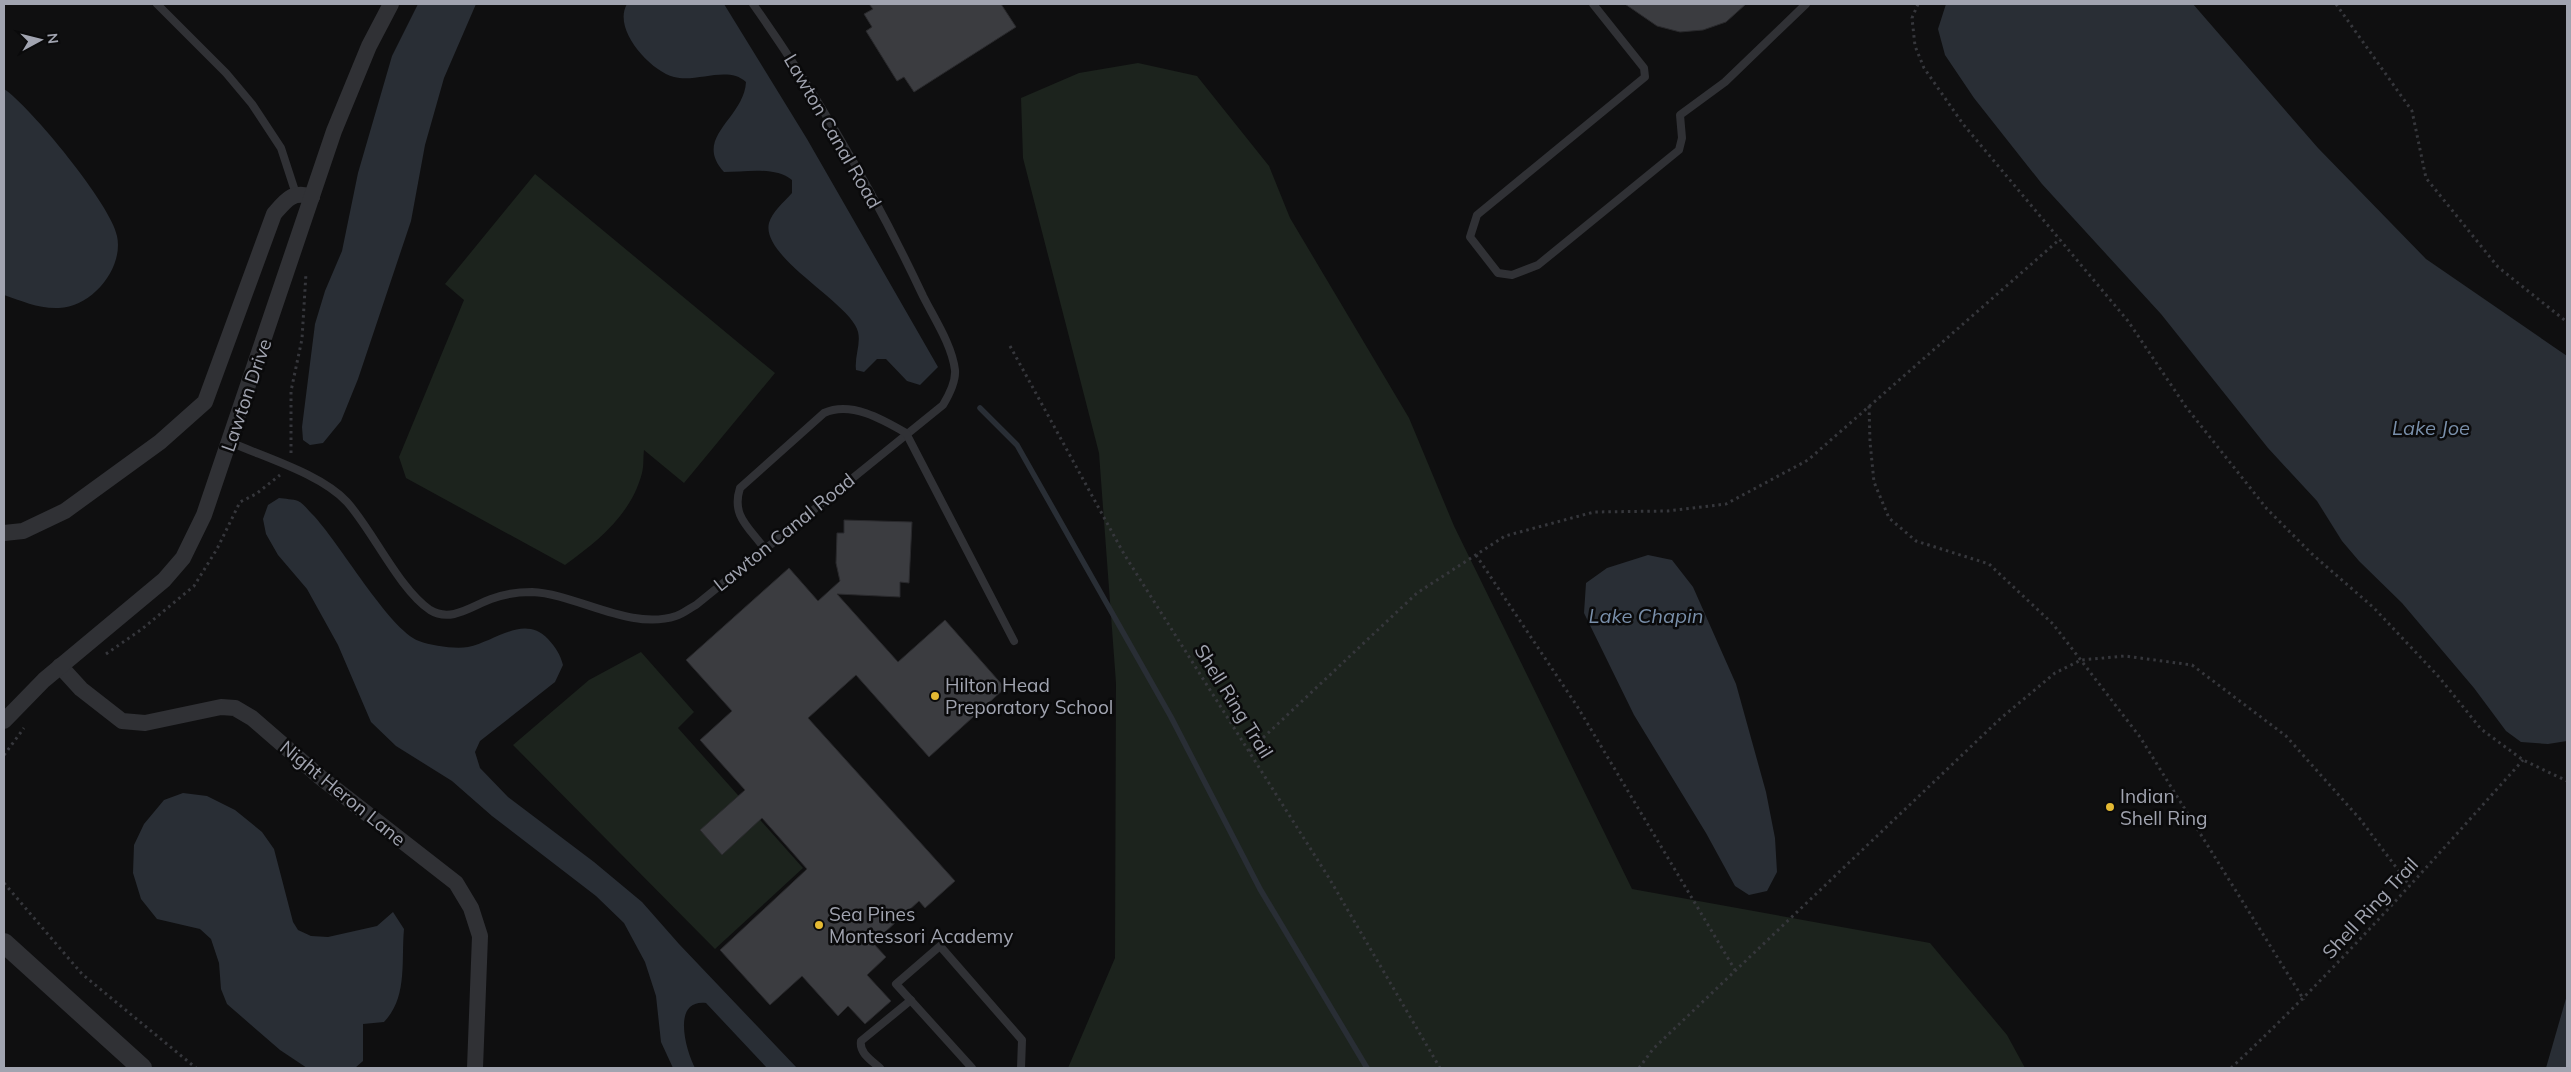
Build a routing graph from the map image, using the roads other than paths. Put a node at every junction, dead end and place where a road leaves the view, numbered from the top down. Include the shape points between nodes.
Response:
1 (157, 4) edge
2 (391, 4) edge
3 (753, 4) edge
4 (1592, 4) edge
5 (1806, 4) edge
6 (296, 194) junction
7 (312, 197) junction
8 (906, 433) junction
9 (230, 442) junction
10 (4, 534) edge
11 (764, 548) junction
12 (1014, 641) dead end
13 (60, 666) junction
14 (4, 721) edge
15 (4, 943) edge
16 (910, 1000) junction
17 (142, 1068) edge
18 (475, 1068) edge
19 (880, 1068) edge
20 (972, 1068) edge
21 (1021, 1068) edge

1 - 6 lane via 226,73 252,104 281,148
2 - 7 street, Lawton Drive via 351,88
3 - 8 lane, Lawton Canal Road via 790,56 842,141 907,261 947,346 955,370 951,391 943,405
4 - 5 lane via 1644,68 1645,77 1477,215 1470,237 1498,273 1512,275 1538,265 1679,150 1682,138 1680,115 1725,82
6 - 7 street
6 - 10 street via 287,198 274,214 205,402 160,442 65,511 22,531
7 - 9 street, Lawton Drive
8 - 11 lane, Lawton Canal Road
8 - 11 lane via 886,421 850,409 835,408 824,413 740,488 736,501 738,513
8 - 12 lane
9 - 11 lane, Lawton Canal Road via 329,486 347,503 415,596 432,611 447,615 467,611 490,599 534,592 621,616 656,619 677,616 696,605
9 - 13 street, Lawton Drive via 204,515 183,558 164,580
13 - 14 street, Lawton Drive
13 - 18 street, Night Heron Lane via 81,689 122,721 146,723 235,708 252,718 320,778 456,883 471,908 480,936
15 - 17 street
16 - 19 lane via 861,1041 864,1053
16 - 20 lane
16 - 21 lane via 896,984 940,946 1022,1040

